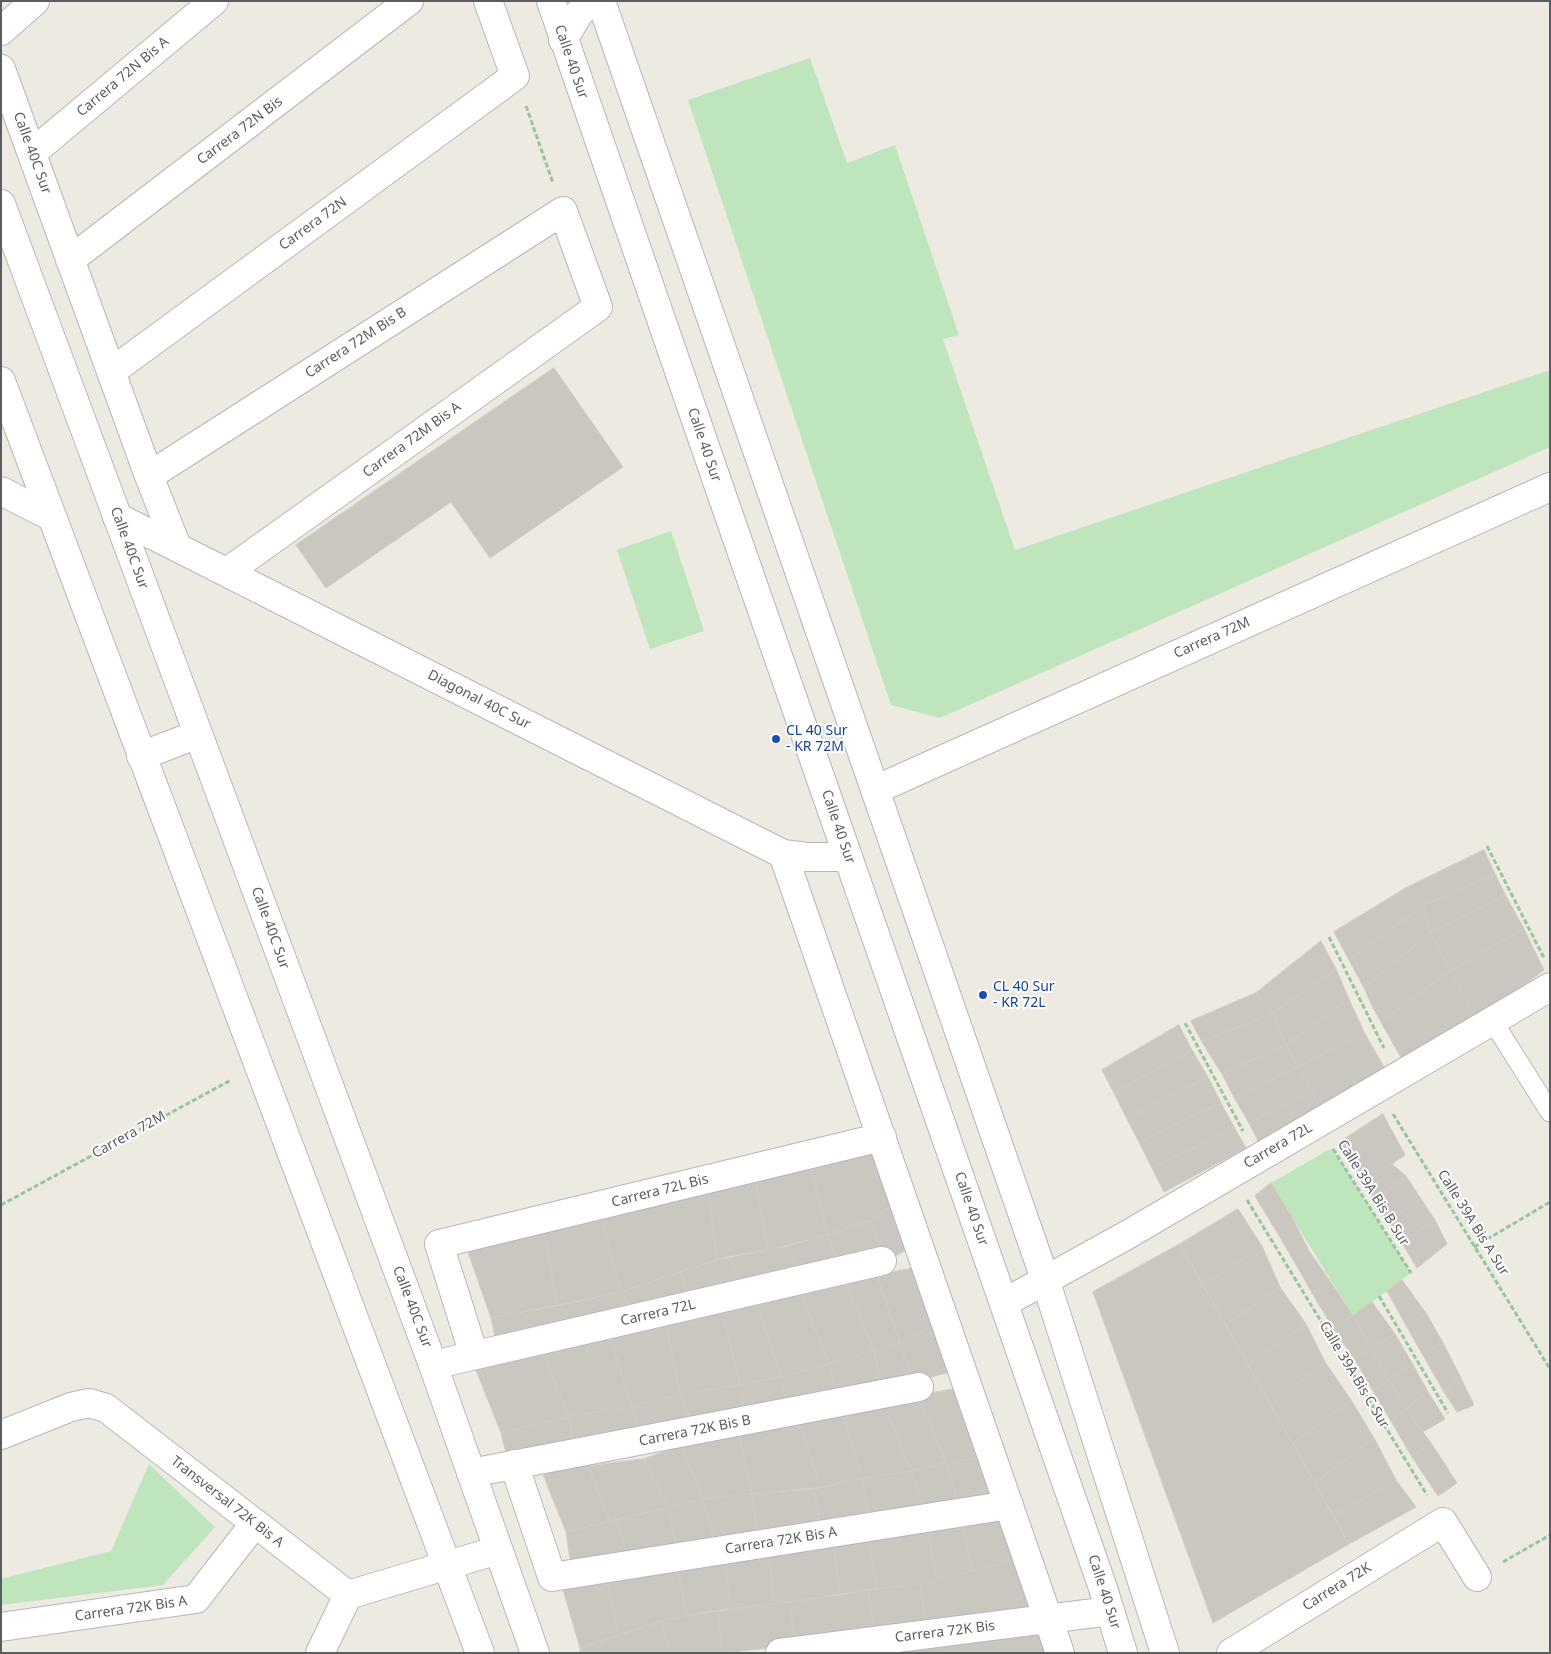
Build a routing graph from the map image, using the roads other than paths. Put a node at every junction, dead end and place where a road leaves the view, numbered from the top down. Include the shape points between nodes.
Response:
1 (35, 1) edge
2 (214, 1) edge
3 (409, 1) edge
4 (488, 1) edge
5 (551, 1) edge
6 (592, 1) edge
7 (601, 1) edge
8 (1, 31) edge
9 (563, 40) junction
10 (1, 69) edge
11 (32, 153) junction
12 (1, 204) edge
13 (70, 260) junction
14 (598, 307) joint
15 (111, 372) junction
16 (1, 381) edge
17 (149, 476) junction
18 (1550, 487) edge
19 (1, 491) edge
20 (52, 517) junction
21 (116, 517) junction
22 (177, 547) junction
23 (226, 572) junction
24 (198, 734) junction
25 (141, 756) junction
26 (875, 790) junction
27 (783, 854) junction
28 (848, 857) junction
29 (1550, 986) edge
30 (1492, 1020) junction
31 (1550, 1112) edge
32 (882, 1137) junction
33 (882, 1261) dead end
34 (1045, 1279) junction
35 (1004, 1303) junction
36 (474, 1355) junction
37 (433, 1365) junction
38 (919, 1387) dead end
39 (1, 1436) edge
40 (514, 1464) junction
41 (471, 1473) junction
42 (1009, 1505) junction
43 (255, 1523) junction
44 (498, 1550) junction
45 (446, 1565) junction
46 (1477, 1577) road end
47 (348, 1595) junction
48 (1110, 1611) junction
49 (1048, 1619) junction
50 (1, 1627) edge
51 (320, 1653) edge
52 (480, 1653) edge
53 (535, 1653) edge
54 (780, 1653) edge
55 (1060, 1653) edge
56 (1123, 1653) edge
57 (1165, 1653) edge
58 (1231, 1653) edge

1 - 8 street
2 - 11 street, Carrera 72N Bis A
3 - 13 street, Carrera 72N Bis
4 - 15 street, Carrera 72N via 515,76
5 - 9 street, Calle 40 Sur
6 - 9 street via 579,13
7 - 26 street
9 - 28 street, Calle 40 Sur
10 - 11 street, Calle 40C Sur
11 - 13 street, Calle 40C Sur
12 - 21 street, Calle 40C Sur
13 - 15 street, Calle 40C Sur
14 - 17 street, Carrera 72M Bis B via 563,211
14 - 23 street, Carrera 72M Bis A
15 - 17 street, Calle 40C Sur
16 - 20 street
17 - 22 street, Calle 40C Sur
18 - 26 street, Carrera 72M
19 - 20 street
20 - 25 street
21 - 22 street, Diagonal 40C Sur
21 - 24 street, Calle 40C Sur
22 - 23 street, Diagonal 40C Sur
23 - 27 street, Diagonal 40C Sur
24 - 25 street
24 - 37 street, Calle 40C Sur
25 - 45 street
26 - 34 street
27 - 28 street, Diagonal 40C Sur
27 - 32 street
28 - 35 street, Calle 40 Sur
29 - 30 street, Carrera 72L
30 - 31 lane
30 - 34 street, Carrera 72L via 1127,1235
32 - 36 street, Carrera 72L Bis via 439,1244
32 - 42 street
33 - 36 street, Carrera 72L
34 - 35 street, Carrera 72L
34 - 57 street
35 - 48 street, Calle 40 Sur
36 - 37 street, Carrera 72L
37 - 41 street, Calle 40C Sur
38 - 40 street, Carrera 72K Bis B
39 - 43 street, Transversal 72K Bis A via 71,1407 89,1403 106,1408
40 - 41 street, Carrera 72K Bis B
40 - 42 street, Carrera 72K Bis A via 552,1577
41 - 44 street, Calle 40C Sur
42 - 49 street
43 - 47 street, Transversal 72K Bis A
43 - 50 street, Carrera 72K Bis A via 196,1599
44 - 45 street
44 - 53 street, Calle 40C Sur
45 - 47 street
45 - 52 street
46 - 58 street, Carrera 72K via 1444,1522
47 - 51 street
48 - 49 street, Carrera 72K Bis
48 - 56 street, Calle 40 Sur
49 - 54 street, Carrera 72K Bis
49 - 55 street

